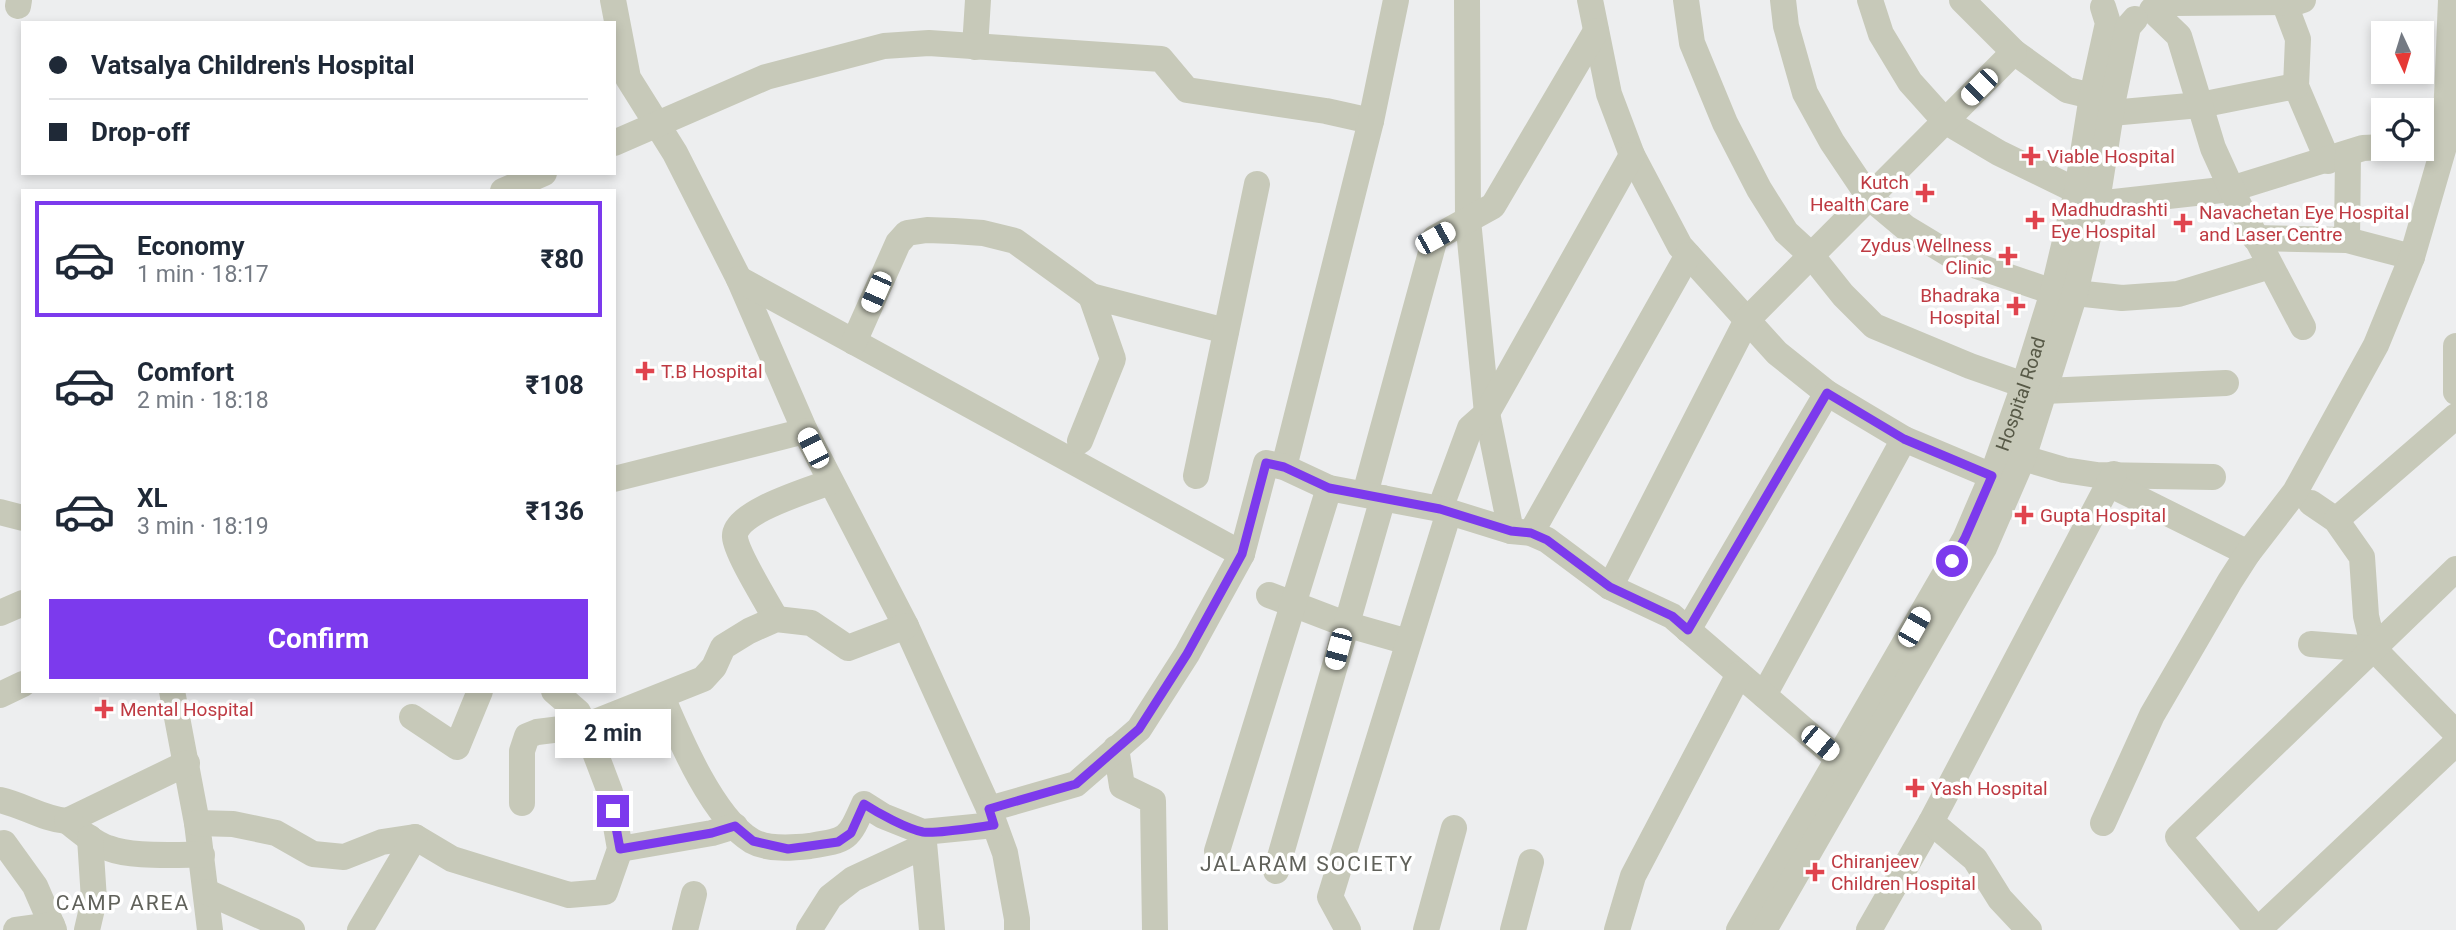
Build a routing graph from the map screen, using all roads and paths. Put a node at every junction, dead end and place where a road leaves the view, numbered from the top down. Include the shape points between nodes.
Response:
1 (613, 0) edge
2 (978, 0) edge
3 (1396, 0) edge
4 (1467, 0) edge
5 (1590, 0) edge
6 (1686, 0) edge
7 (1783, 0) edge
8 (1870, 0) edge
9 (1962, 0) edge
10 (2451, 0) edge
11 (2293, 1) edge
12 (2101, 3) edge
13 (2149, 10) edge
14 (1596, 31) junction
15 (975, 47) junction
16 (2014, 52) junction
17 (2296, 86) junction
18 (2102, 105) junction
19 (2200, 105) junction
20 (1371, 121) junction
21 (1945, 121) junction
22 (657, 124) junction
23 (616, 142) edge
24 (2441, 143) edge
25 (2371, 148) edge
26 (1632, 155) junction
27 (2338, 157) junction
28 (539, 175) edge
29 (1257, 184) dead end
30 (508, 189) edge
31 (2231, 189) junction
32 (1869, 197) junction
33 (2086, 197) junction
34 (1468, 220) junction
35 (2255, 238) junction
36 (2347, 240) junction
37 (1688, 255) junction
38 (1811, 255) junction
39 (2412, 257) junction
40 (2270, 266) junction
41 (739, 279) junction
42 (2064, 292) junction
43 (1091, 296) junction
44 (1746, 320) junction
45 (2303, 327) dead end
46 (1226, 331) junction
47 (854, 342) junction
48 (2456, 346) edge
49 (2226, 383) dead end
50 (2034, 388) junction
51 (2456, 392) edge
52 (1827, 393) junction
53 (1488, 413) junction
54 (2456, 416) edge
55 (804, 431) junction
56 (1904, 439) junction
57 (1080, 441) dead end
58 (2023, 458) junction
59 (1284, 467) junction
60 (1992, 476) junction
61 (1196, 477) dead end
62 (2213, 477) dead end
63 (616, 478) edge
64 (2112, 479) junction
65 (830, 482) junction
66 (1329, 488) junction
67 (1374, 496) junction
68 (2311, 503) dead end
69 (1445, 511) junction
70 (0, 512) edge
71 (21, 517) edge
72 (2336, 520) junction
73 (1521, 532) junction
74 (2248, 553) junction
75 (1242, 554) junction
76 (2456, 569) edge
77 (1610, 587) junction
78 (1281, 600) junction
79 (21, 604) edge
80 (0, 612) edge
81 (776, 619) junction
82 (1345, 624) junction
83 (906, 626) junction
84 (1688, 630) junction
85 (1408, 642) junction
86 (2311, 644) dead end
87 (2374, 649) junction
88 (1739, 674) junction
89 (21, 685) edge
90 (172, 693) edge
91 (479, 693) edge
92 (556, 693) edge
93 (0, 695) edge
94 (1763, 695) junction
95 (662, 696) junction
96 (412, 717) dead end
97 (585, 726) junction
98 (2456, 733) edge
99 (2456, 743) edge
100 (1116, 748) junction
101 (1838, 759) junction
102 (187, 763) junction
103 (7, 801) edge
104 (522, 803) dead end
105 (992, 817) junction
106 (67, 821) junction
107 (1931, 821) junction
108 (197, 823) junction
109 (2103, 823) dead end
110 (735, 826) junction
111 (1454, 828) dead end
112 (415, 837) junction
113 (90, 838) junction
114 (924, 839) junction
115 (2, 845) edge
116 (620, 849) junction
117 (1217, 851) dead end
118 (202, 855) junction
119 (1531, 862) dead end
120 (1276, 871) dead end
121 (207, 892) junction
122 (694, 894) dead end
123 (53, 927) edge
124 (16, 930) edge
125 (87, 930) edge
126 (210, 930) edge
127 (292, 930) edge
128 (360, 930) edge
129 (685, 930) edge
130 (809, 930) edge
131 (932, 930) edge
132 (1017, 930) edge
133 (1155, 930) edge
134 (1348, 930) edge
135 (1426, 930) edge
136 (1513, 930) edge
137 (1617, 930) edge
138 (1739, 930) edge
139 (1764, 930) edge
140 (1870, 930) edge
141 (2029, 930) edge
142 (2257, 930) edge

1 - 22 street via 628,78
2 - 15 street
3 - 20 street
4 - 34 street
5 - 14 street
6 - 38 street via 1692,43 1725,123 1786,232
7 - 32 street via 1805,93
8 - 21 street via 1881,34 1910,82
9 - 16 street
10 - 24 street
11 - 13 street via 2174,3
11 - 17 street via 2298,39
12 - 13 street via 2117,17
12 - 18 street, Hospital Road via 2108,23
13 - 18 street, Hospital Road via 2128,27
13 - 19 street via 2179,36
14 - 26 street via 1609,94
14 - 34 street via 1493,206
15 - 20 street via 1161,60 1187,90
15 - 22 street via 929,43 884,47 766,77
16 - 18 street via 2067,90
16 - 21 street
17 - 19 street
17 - 27 street
18 - 19 street
18 - 33 street, Hospital Road
19 - 31 street
20 - 59 street
21 - 32 street
21 - 33 street
22 - 23 street
22 - 41 street
24 - 39 street
25 - 27 street
26 - 37 street
26 - 53 street
27 - 31 street
27 - 36 street
28 - 30 street
29 - 46 street
31 - 33 street
31 - 35 street
32 - 38 street
32 - 42 street via 1906,228 1959,260
33 - 42 street, Hospital Road
34 - 53 street
34 - 67 street via 1435,238
35 - 36 street
35 - 40 street
36 - 39 street
37 - 44 street
37 - 73 street
38 - 44 street
38 - 50 street via 1874,326
39 - 74 street via 2376,345 2302,480
40 - 42 street via 2178,294 2122,298
40 - 45 street
41 - 47 street
41 - 55 street
42 - 50 street, Hospital Road
43 - 46 street
43 - 47 street via 1015,241 983,233 908,233 898,243
43 - 57 street via 1113,359
44 - 52 street via 1777,353
44 - 77 street
46 - 61 street
47 - 75 street
48 - 51 street
49 - 50 street
50 - 58 street, Hospital Road
50 - 60 street, Hospital Road
52 - 56 street
52 - 84 street
53 - 69 street via 1470,428
53 - 73 street
54 - 72 street
55 - 63 street
55 - 65 street
56 - 60 street
56 - 94 street
58 - 64 street
58 - 139 street, Hospital Road via 1984,548
59 - 66 street
59 - 75 street via 1266,463
60 - 101 street, Hospital Road via 1965,538
62 - 64 street
64 - 74 street
64 - 107 street
65 - 81 street via 751,513 737,528 741,554
65 - 83 street
66 - 67 street
66 - 78 street
67 - 69 street
67 - 82 street
68 - 72 street
69 - 73 street
69 - 85 street
70 - 71 street
72 - 87 street via 2361,557
73 - 77 street via 1547,540
74 - 109 street via 2152,715
75 - 100 street via 1139,729
76 - 87 street
77 - 84 street via 1672,616
78 - 82 street
78 - 117 street
79 - 80 street
81 - 83 street via 811,623 848,648
81 - 95 street via 723,646 715,667 703,679
82 - 85 street
82 - 120 street
83 - 105 street
84 - 88 street
85 - 134 street via 1330,897
86 - 87 street
87 - 98 street
87 - 142 street via 2178,836
88 - 94 street
88 - 137 street via 1633,876
89 - 93 street
90 - 102 street
91 - 96 street via 457,747
92 - 97 street via 578,712
94 - 101 street
95 - 97 street
95 - 110 street via 689,759
97 - 104 street via 532,733 524,739
97 - 116 street via 610,792
99 - 142 street
100 - 105 street via 1076,784
100 - 133 street via 1122,786 1153,801
101 - 138 street, Hospital Road
102 - 106 street
102 - 108 street
103 - 106 street via 52,820
103 - 115 street via 19,811
105 - 114 street
105 - 132 street via 1004,853
106 - 113 street
107 - 140 street
107 - 141 street via 1975,859 2000,899
108 - 112 street via 233,824 276,833 313,854 344,857 382,842
108 - 118 street
110 - 114 street via 753,841 788,849 838,842 851,833 864,804
110 - 116 street
111 - 135 street
112 - 116 street via 452,859 569,895 605,892
112 - 128 street
113 - 118 street via 108,849
113 - 125 street via 94,900
114 - 130 street via 853,879 831,897
114 - 131 street
115 - 123 street via 35,886
118 - 121 street
119 - 136 street
121 - 126 street
121 - 127 street
122 - 129 street
123 - 124 street

